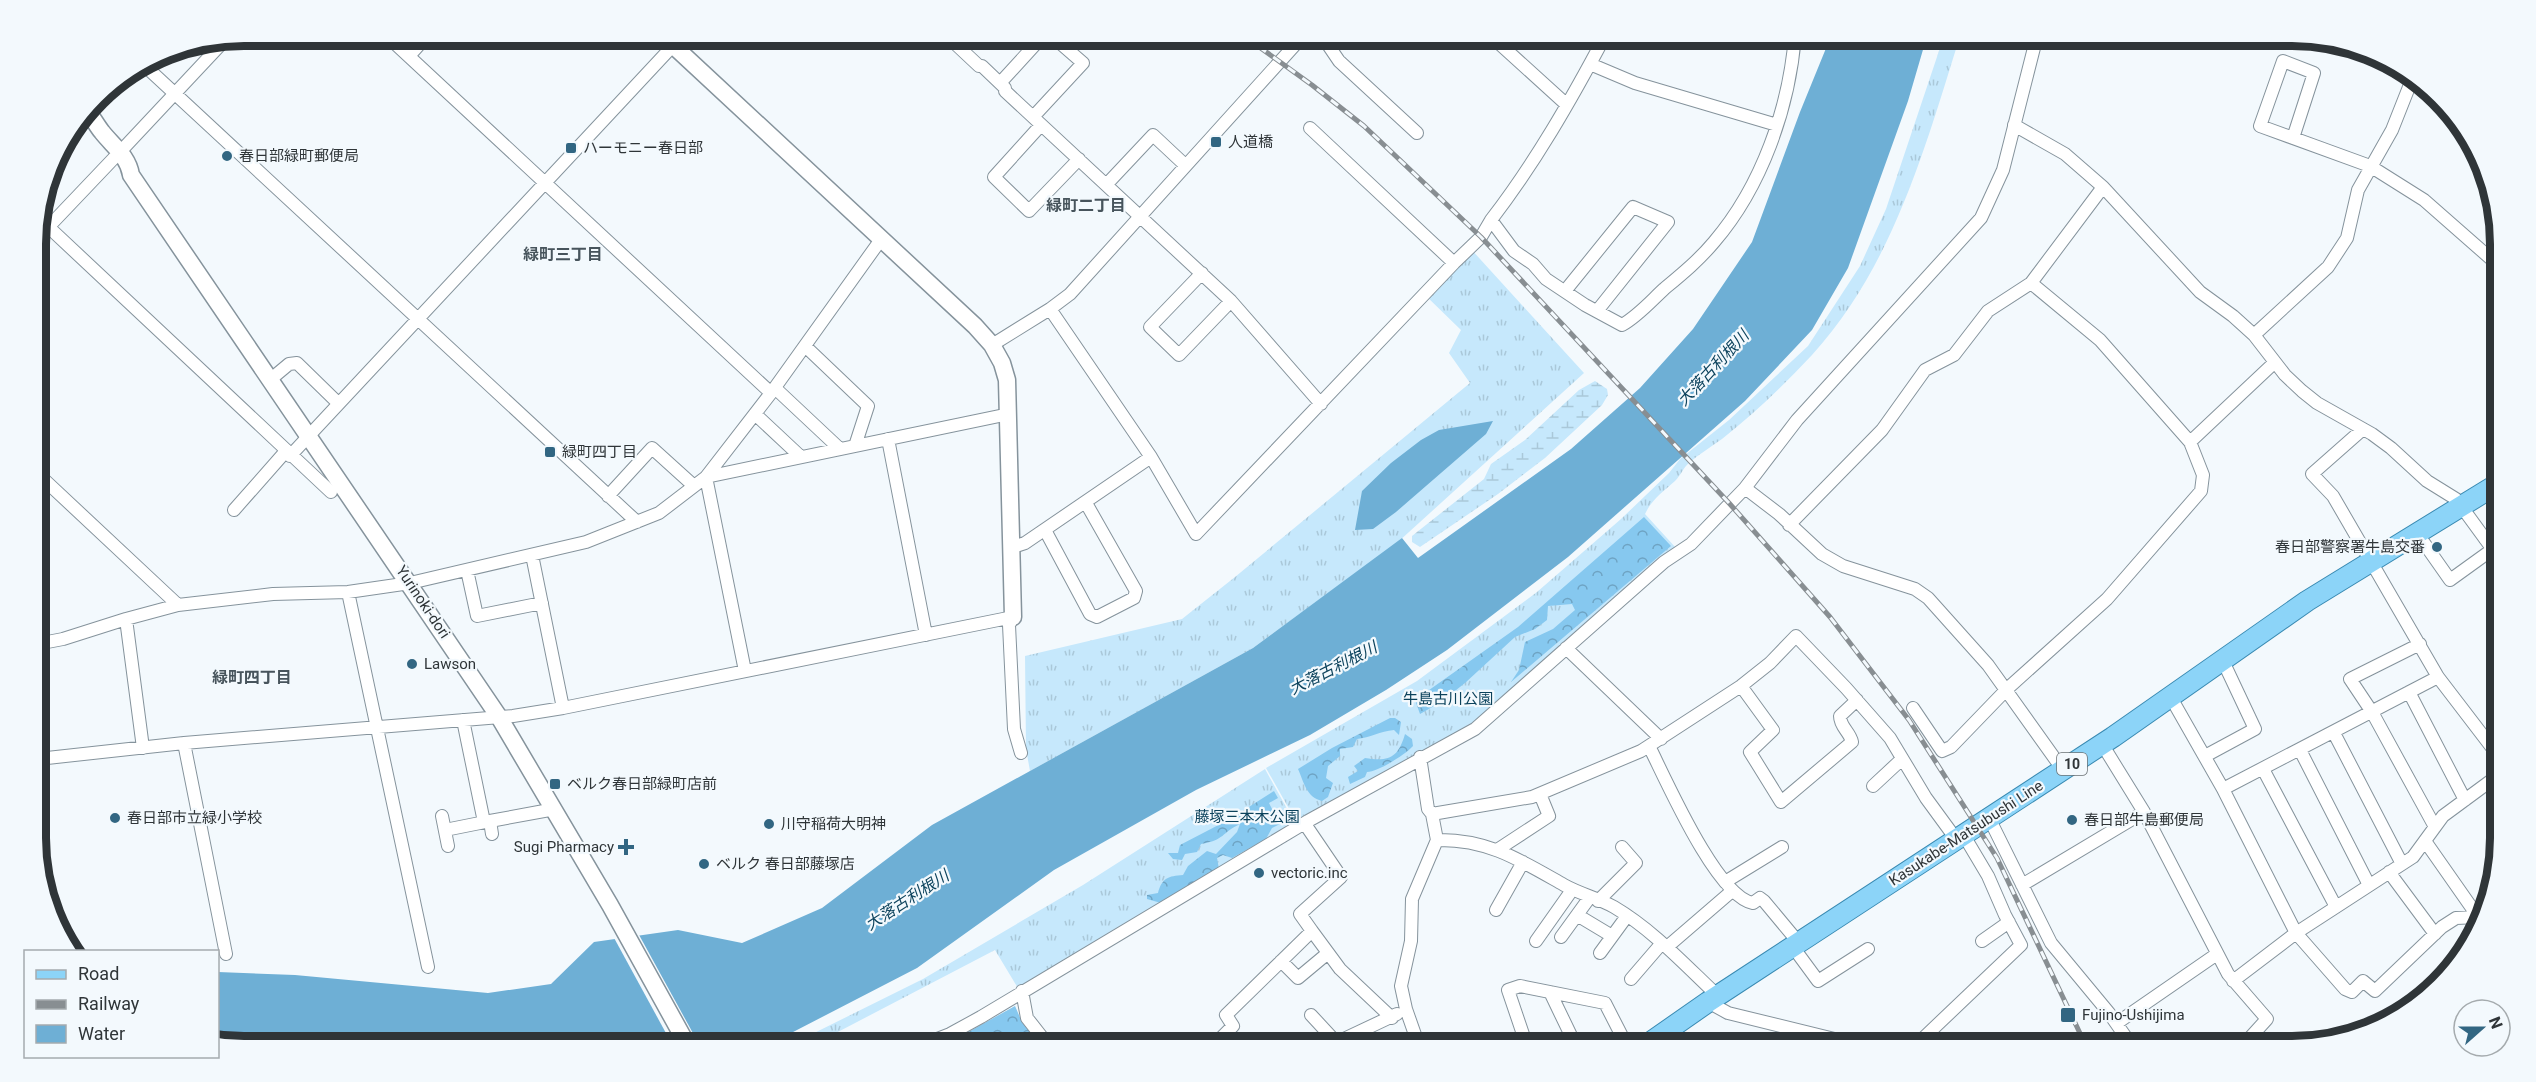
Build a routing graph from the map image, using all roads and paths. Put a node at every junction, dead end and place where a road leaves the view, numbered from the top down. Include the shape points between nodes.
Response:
1 (398, 46) edge
2 (418, 46) edge
3 (667, 46) edge
4 (680, 46) edge
5 (958, 46) edge
6 (1034, 46) edge
7 (1063, 46) edge
8 (1295, 46) edge
9 (1329, 46) edge
10 (1502, 46) edge
11 (1600, 46) edge
12 (1794, 46) edge
13 (2034, 46) edge
14 (217, 48) edge
15 (409, 56) junction
16 (1590, 64) junction
17 (150, 71) edge
18 (1000, 83) junction
19 (2409, 85) edge
20 (174, 93) junction
21 (1567, 105) junction
22 (92, 118) edge
23 (1037, 121) junction
24 (1777, 125) junction
25 (2014, 125) junction
26 (1310, 128) dead end
27 (1417, 133) dead end
28 (2293, 138) junction
29 (117, 155) junction
30 (1079, 159) junction
31 (1185, 165) junction
32 (2370, 166) junction
33 (546, 183) junction
34 (1106, 185) junction
35 (2103, 187) junction
36 (1139, 215) junction
37 (48, 219) edge
38 (1491, 220) junction
39 (47, 226) edge
40 (882, 238) junction
41 (2490, 258) edge
42 (1454, 263) junction
43 (1202, 273) junction
44 (2031, 283) junction
45 (1564, 291) junction
46 (1232, 301) junction
47 (1050, 309) junction
48 (1597, 311) junction
49 (417, 320) junction
50 (2253, 335) junction
51 (992, 345) junction
52 (805, 346) junction
53 (2274, 362) junction
54 (272, 379) junction
55 (773, 391) junction
56 (338, 403) junction
57 (1321, 404) junction
58 (755, 414) junction
59 (1009, 414) junction
60 (2363, 429) junction
61 (309, 434) junction
62 (888, 439) junction
63 (2190, 442) junction
64 (855, 446) junction
65 (840, 449) junction
66 (288, 453) junction
67 (801, 457) junction
68 (1151, 457) junction
69 (706, 477) junction
70 (47, 482) edge
71 (694, 486) junction
72 (1745, 488) junction
73 (2490, 488) edge
74 (331, 492) dead end
75 (608, 496) junction
76 (1086, 503) junction
77 (2461, 506) junction
78 (234, 510) dead end
79 (637, 522) junction
80 (1789, 525) junction
81 (1045, 530) junction
82 (2417, 533) junction
83 (2490, 545) edge
84 (1013, 547) junction
85 (2490, 550) edge
86 (532, 555) junction
87 (2372, 560) junction
88 (467, 570) junction
89 (410, 583) junction
90 (348, 592) junction
91 (542, 603) junction
92 (178, 605) junction
93 (1013, 618) junction
94 (126, 619) junction
95 (926, 635) junction
96 (46, 642) edge
97 (2420, 644) junction
98 (1566, 648) junction
99 (2222, 659) junction
100 (746, 671) junction
101 (2438, 677) junction
102 (1742, 686) junction
103 (2007, 689) junction
104 (2409, 692) junction
105 (2170, 696) junction
106 (1857, 700) junction
107 (563, 708) junction
108 (1913, 708) dead end
109 (2373, 712) junction
110 (499, 717) junction
111 (463, 720) junction
112 (378, 727) junction
113 (2334, 733) junction
114 (1661, 739) junction
115 (184, 743) junction
116 (2102, 744) junction
117 (2490, 745) edge
118 (1649, 747) junction
119 (143, 748) junction
120 (2300, 750) junction
121 (1021, 753) dead end
122 (2205, 756) junction
123 (1419, 757) junction
124 (46, 758) edge
125 (1902, 759) junction
126 (2264, 769) junction
127 (2063, 770) junction
128 (2490, 781) edge
129 (1873, 786) dead end
130 (2223, 789) junction
131 (1539, 794) junction
132 (2464, 800) junction
133 (555, 809) junction
134 (2144, 812) junction
135 (1432, 814) junction
136 (442, 816) dead end
137 (1989, 818) junction
138 (487, 822) junction
139 (1305, 824) junction
140 (2435, 827) junction
141 (445, 830) junction
142 (492, 834) dead end
143 (1960, 837) junction
144 (1437, 840) junction
145 (2425, 841) junction
146 (448, 846) dead end
147 (1622, 847) dead end
148 (1782, 847) dead end
149 (1497, 850) junction
150 (1522, 862) junction
151 (2402, 864) junction
152 (2389, 872) junction
153 (2022, 885) junction
154 (2369, 885) junction
155 (1729, 886) junction
156 (1572, 890) junction
157 (1594, 899) junction
158 (2336, 907) junction
159 (1496, 910) dead end
160 (2475, 911) edge
161 (1577, 915) junction
162 (1626, 916) junction
163 (2471, 919) edge
164 (2009, 922) junction
165 (1312, 931) junction
166 (2296, 933) junction
167 (2434, 934) junction
168 (1612, 936) junction
169 (1561, 937) dead end
170 (1536, 941) dead end
171 (1982, 941) dead end
172 (1664, 945) junction
173 (1796, 945) junction
174 (1868, 949) dead end
175 (1328, 953) junction
176 (1600, 953) dead end
177 (226, 954) dead end
178 (2217, 954) junction
179 (1281, 961) junction
180 (428, 967) dead end
181 (1630, 979) dead end
182 (2233, 981) junction
183 (1022, 991) junction
184 (1550, 992) junction
185 (1713, 999) junction
186 (1406, 1009) junction
187 (1311, 1015) dead end
188 (1392, 1017) junction
189 (2117, 1023) junction
190 (1327, 1035) edge
191 (1352, 1035) edge
192 (1415, 1035) edge
193 (1523, 1035) edge
194 (1571, 1035) edge
195 (1622, 1035) edge
196 (1664, 1035) edge
197 (1819, 1035) edge
198 (1927, 1035) edge
199 (2125, 1035) edge
200 (2252, 1035) edge
201 (682, 1036) edge
202 (946, 1036) edge
203 (1041, 1036) edge
204 (1223, 1036) edge

1 - 15 street
2 - 15 street
3 - 33 street
4 - 40 street
5 - 18 street
6 - 18 street
7 - 23 street via 1083,63
8 - 31 street
9 - 27 street via 1339,61
10 - 21 street
11 - 16 street
12 - 24 street
13 - 25 street
14 - 20 street
15 - 33 street
16 - 21 street
16 - 24 street via 1635,83
17 - 20 street
18 - 23 street
19 - 32 street via 2392,130
20 - 29 street
20 - 49 street
21 - 38 street via 1517,187
22 - 29 street, Yurinoki-dori via 110,139
23 - 30 street
23 - 30 street via 994,177 1029,211
24 - 48 street via 1754,182 1698,260 1622,325
25 - 35 street via 2065,154
25 - 72 street via 2003,170 1981,218 1797,420
26 - 42 street
28 - 28 street via 2260,126 2283,61 2314,73
28 - 32 street
29 - 37 street
29 - 54 street, Yurinoki-dori via 129,166 131,175
30 - 34 street
31 - 34 street via 1153,135
31 - 36 street
32 - 41 street via 2424,200
32 - 50 street via 2358,190 2347,238 2337,254 2328,267
33 - 49 street
33 - 55 street
34 - 36 street
35 - 44 street
35 - 50 street via 2200,292
36 - 43 street
36 - 47 street via 1070,294
38 - 42 street via 1481,237
38 - 45 street via 1514,251
39 - 66 street
40 - 51 street
40 - 52 street
42 - 57 street
43 - 46 street
43 - 46 street via 1149,327 1179,354
44 - 63 street via 2100,340
44 - 80 street via 1988,311 1954,355 1925,370 1882,430
45 - 48 street
45 - 48 street via 1633,207 1668,222
46 - 57 street
47 - 51 street
47 - 68 street
49 - 56 street
49 - 75 street
50 - 53 street
51 - 59 street via 1002,363
52 - 55 street
52 - 64 street via 868,406
53 - 60 street via 2317,403
53 - 63 street
54 - 56 street via 289,364 297,363
54 - 61 street, Yurinoki-dori
55 - 58 street
55 - 65 street
56 - 61 street
57 - 68 street via 1196,534
58 - 67 street
58 - 69 street
59 - 62 street
59 - 84 street
60 - 77 street
60 - 87 street via 2312,474 2333,496
61 - 66 street
61 - 89 street, Yurinoki-dori
62 - 64 street
62 - 95 street
63 - 103 street via 2203,476 2201,491 2107,599
64 - 65 street
65 - 67 street
66 - 74 street
66 - 78 street
67 - 69 street
68 - 76 street
69 - 71 street
69 - 100 street
70 - 92 street
71 - 75 street via 652,448
71 - 79 street via 659,513
72 - 80 street
72 - 98 street via 1691,544 1664,562
73 - 77 main road, Kasukabe-Matsubushi Line / 10
75 - 79 street
76 - 81 street
76 - 81 street via 1136,591 1134,598 1097,617 1090,614
77 - 82 main road, Kasukabe-Matsubushi Line / 10
77 - 83 street
79 - 86 street via 597,538
80 - 103 street via 1822,554 1843,566 1915,589 1928,598
81 - 84 street
82 - 85 street via 2450,580
82 - 87 main road, Kasukabe-Matsubushi Line / 10
84 - 93 street
86 - 88 street
86 - 91 street
87 - 97 street
87 - 99 main road, Kasukabe-Matsubushi Line / 10
88 - 89 street
88 - 91 street via 477,616
89 - 90 street
89 - 110 street, Yurinoki-dori
90 - 92 street via 273,594
90 - 112 street
91 - 107 street
92 - 94 street
93 - 95 street
93 - 121 street via 1009,625 1014,729
94 - 96 street
94 - 119 street
95 - 100 street
97 - 101 street
97 - 109 street via 2349,679
98 - 114 street
98 - 123 street via 1475,729
99 - 105 main road, Kasukabe-Matsubushi Line / 10
99 - 122 street via 2255,729
100 - 107 street
101 - 104 street
101 - 117 street
102 - 106 street via 1796,636
102 - 106 street via 1773,730 1750,752 1781,802 1852,742 1840,716
102 - 114 street
103 - 108 street via 1951,747 1942,751
103 - 127 street
104 - 109 street
104 - 132 street
105 - 116 main road, Kasukabe-Matsubushi Line / 10
105 - 122 street
106 - 125 street via 1890,738
107 - 110 street
109 - 113 street
109 - 140 street
110 - 111 street
110 - 133 street, Yurinoki-dori
111 - 112 street
111 - 138 street
112 - 115 street
112 - 180 street
113 - 120 street
113 - 151 street
114 - 118 street
115 - 119 street
115 - 177 street
116 - 127 main road, Kasukabe-Matsubushi Line / 10
116 - 134 street
118 - 131 street
118 - 155 street via 1700,846
119 - 124 street
120 - 126 street
120 - 154 street
122 - 130 street
123 - 135 street
123 - 139 street
125 - 129 street
125 - 143 street via 1926,798
126 - 130 street
126 - 158 street
127 - 137 main road, Kasukabe-Matsubushi Line / 10
128 - 132 street
130 - 166 street
131 - 135 street
131 - 149 street via 1549,816
132 - 140 street
133 - 138 street
133 - 201 street, Yurinoki-dori
134 - 153 street
134 - 178 street
135 - 144 street
136 - 141 street
137 - 143 main road, Kasukabe-Matsubushi Line / 10
137 - 153 street
138 - 141 street
138 - 142 street
139 - 165 street via 1341,877 1300,914
139 - 183 street
140 - 145 street
141 - 146 street
143 - 164 street via 1988,876
143 - 173 main road, Kasukabe-Matsubushi Line / 10
144 - 149 street via 1456,840
144 - 186 street via 1412,899 1411,941 1401,986
145 - 151 street
145 - 160 street
147 - 157 street via 1636,863
148 - 155 street
149 - 150 street
150 - 156 street
150 - 159 street
151 - 152 street
152 - 154 street
152 - 167 street
153 - 189 street via 2051,943
154 - 158 street
155 - 172 street
155 - 173 street via 1745,902 1753,903 1760,898 1764,901
156 - 157 street
156 - 170 street
157 - 161 street
157 - 162 street
158 - 166 street
161 - 168 street
161 - 169 street
162 - 168 street
162 - 172 street
163 - 167 street via 2456,918
164 - 171 street
164 - 198 street via 2021,945
165 - 175 street
165 - 179 street
166 - 167 street via 2345,989 2352,992 2363,981 2375,991
166 - 182 street
168 - 176 street
172 - 181 street
172 - 185 street
173 - 174 street via 1818,981
173 - 185 main road, Kasukabe-Matsubushi Line / 10
175 - 179 street via 1298,978
175 - 188 street
178 - 182 street
178 - 189 street
179 - 204 street via 1226,1015 1233,1026
182 - 200 street via 2267,1019
183 - 202 street
183 - 203 street via 1028,1018
184 - 193 street via 1520,986 1508,990
184 - 194 street
184 - 195 street via 1605,1003
185 - 196 main road, Kasukabe-Matsubushi Line / 10
185 - 197 street via 1728,1013
186 - 188 street
186 - 192 street
187 - 190 street
188 - 191 street
189 - 199 street

